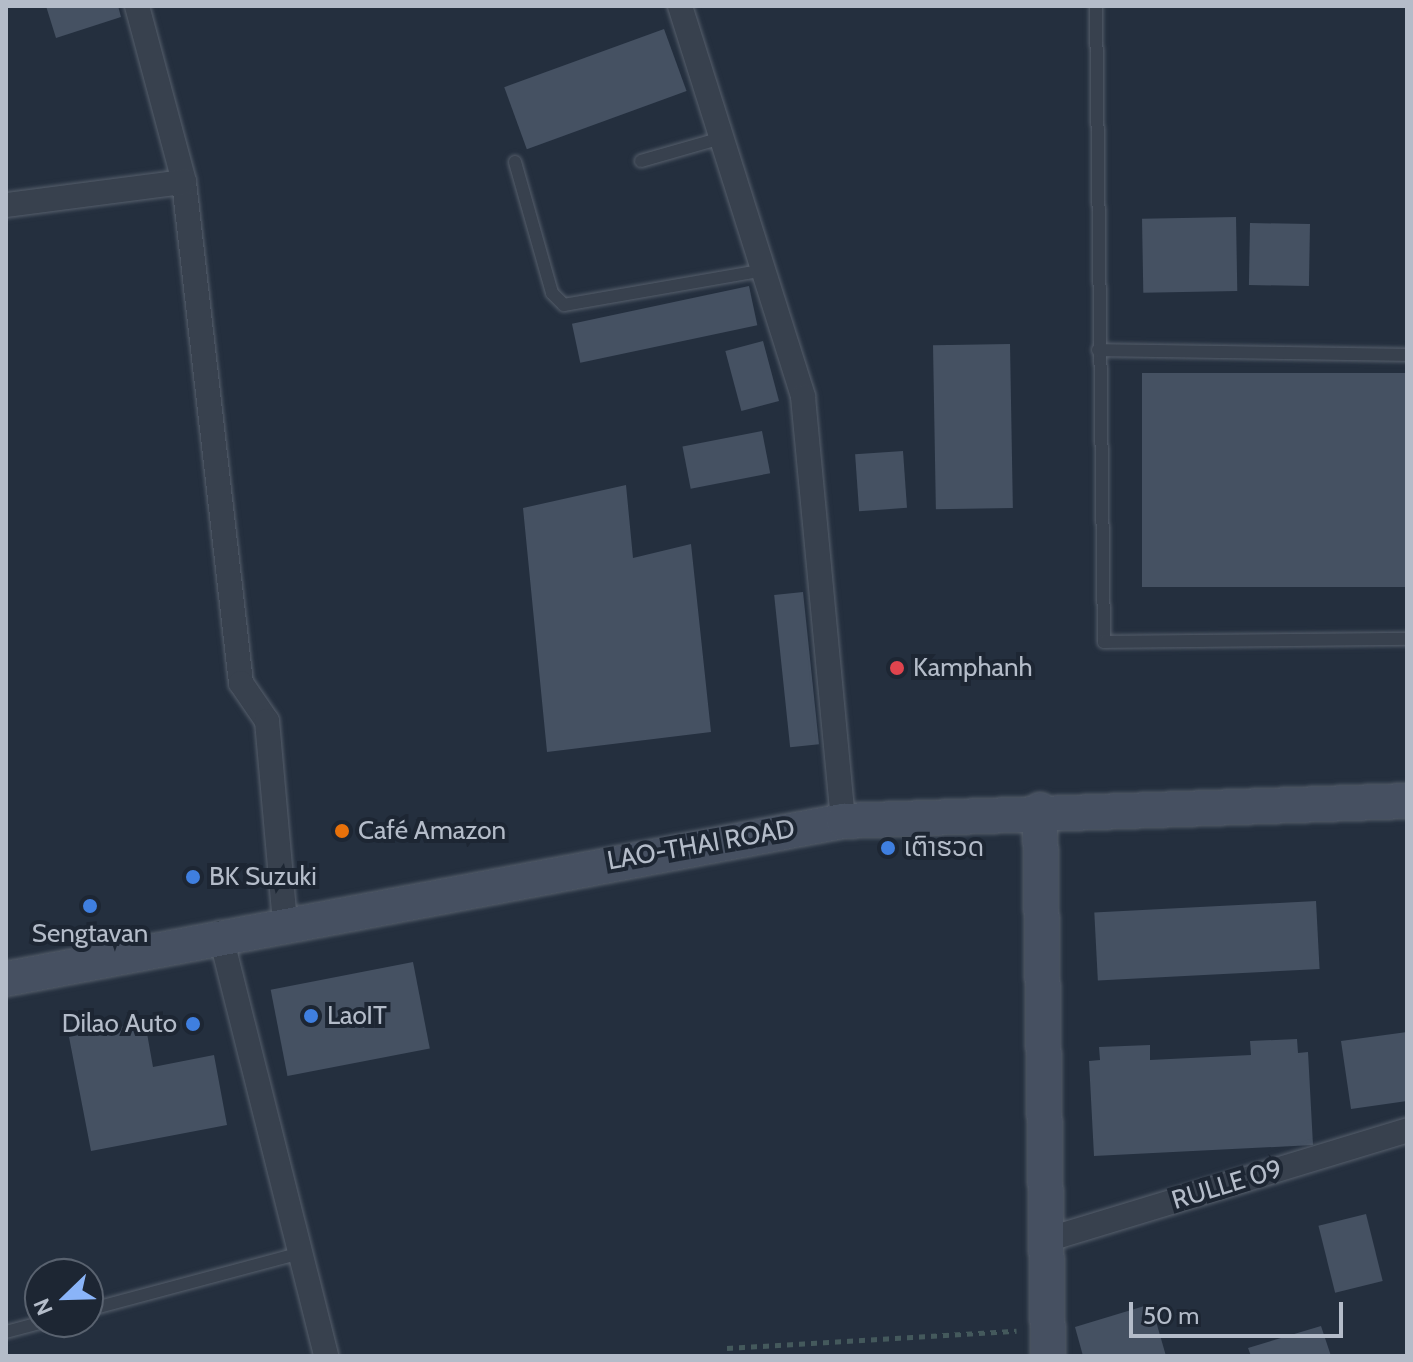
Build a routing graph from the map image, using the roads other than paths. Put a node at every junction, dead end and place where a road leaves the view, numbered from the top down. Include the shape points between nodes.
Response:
1 (137, 6) edge
2 (680, 6) edge
3 (1096, 6) edge
4 (724, 137) junction
5 (641, 161) dead end
6 (515, 162) dead end
7 (184, 182) junction
8 (6, 205) edge
9 (768, 270) junction
10 (1098, 350) junction
11 (1407, 355) edge
12 (1407, 639) edge
13 (1407, 801) edge
14 (1040, 810) junction
15 (843, 821) junction
16 (285, 923) junction
17 (220, 933) junction
18 (6, 979) edge
19 (1407, 1130) edge
20 (1046, 1240) junction
21 (300, 1253) junction
22 (104, 1306) edge
23 (1047, 1343) edge
24 (326, 1356) edge

1 - 7 street
2 - 4 street
3 - 10 lane
4 - 5 lane
4 - 9 street
6 - 9 lane via 552,293 564,305
7 - 8 street
7 - 16 street via 241,683 267,721
9 - 15 street via 811,442
10 - 11 lane
10 - 12 lane via 1104,642
13 - 14 street, LAO-THAI ROAD
14 - 15 street, LAO-THAI ROAD
14 - 20 street
15 - 16 street, LAO-THAI ROAD
16 - 17 street, LAO-THAI ROAD
17 - 18 street, LAO-THAI ROAD
17 - 21 street
19 - 20 street, RULLE 09
20 - 23 street
21 - 22 lane
21 - 24 street

